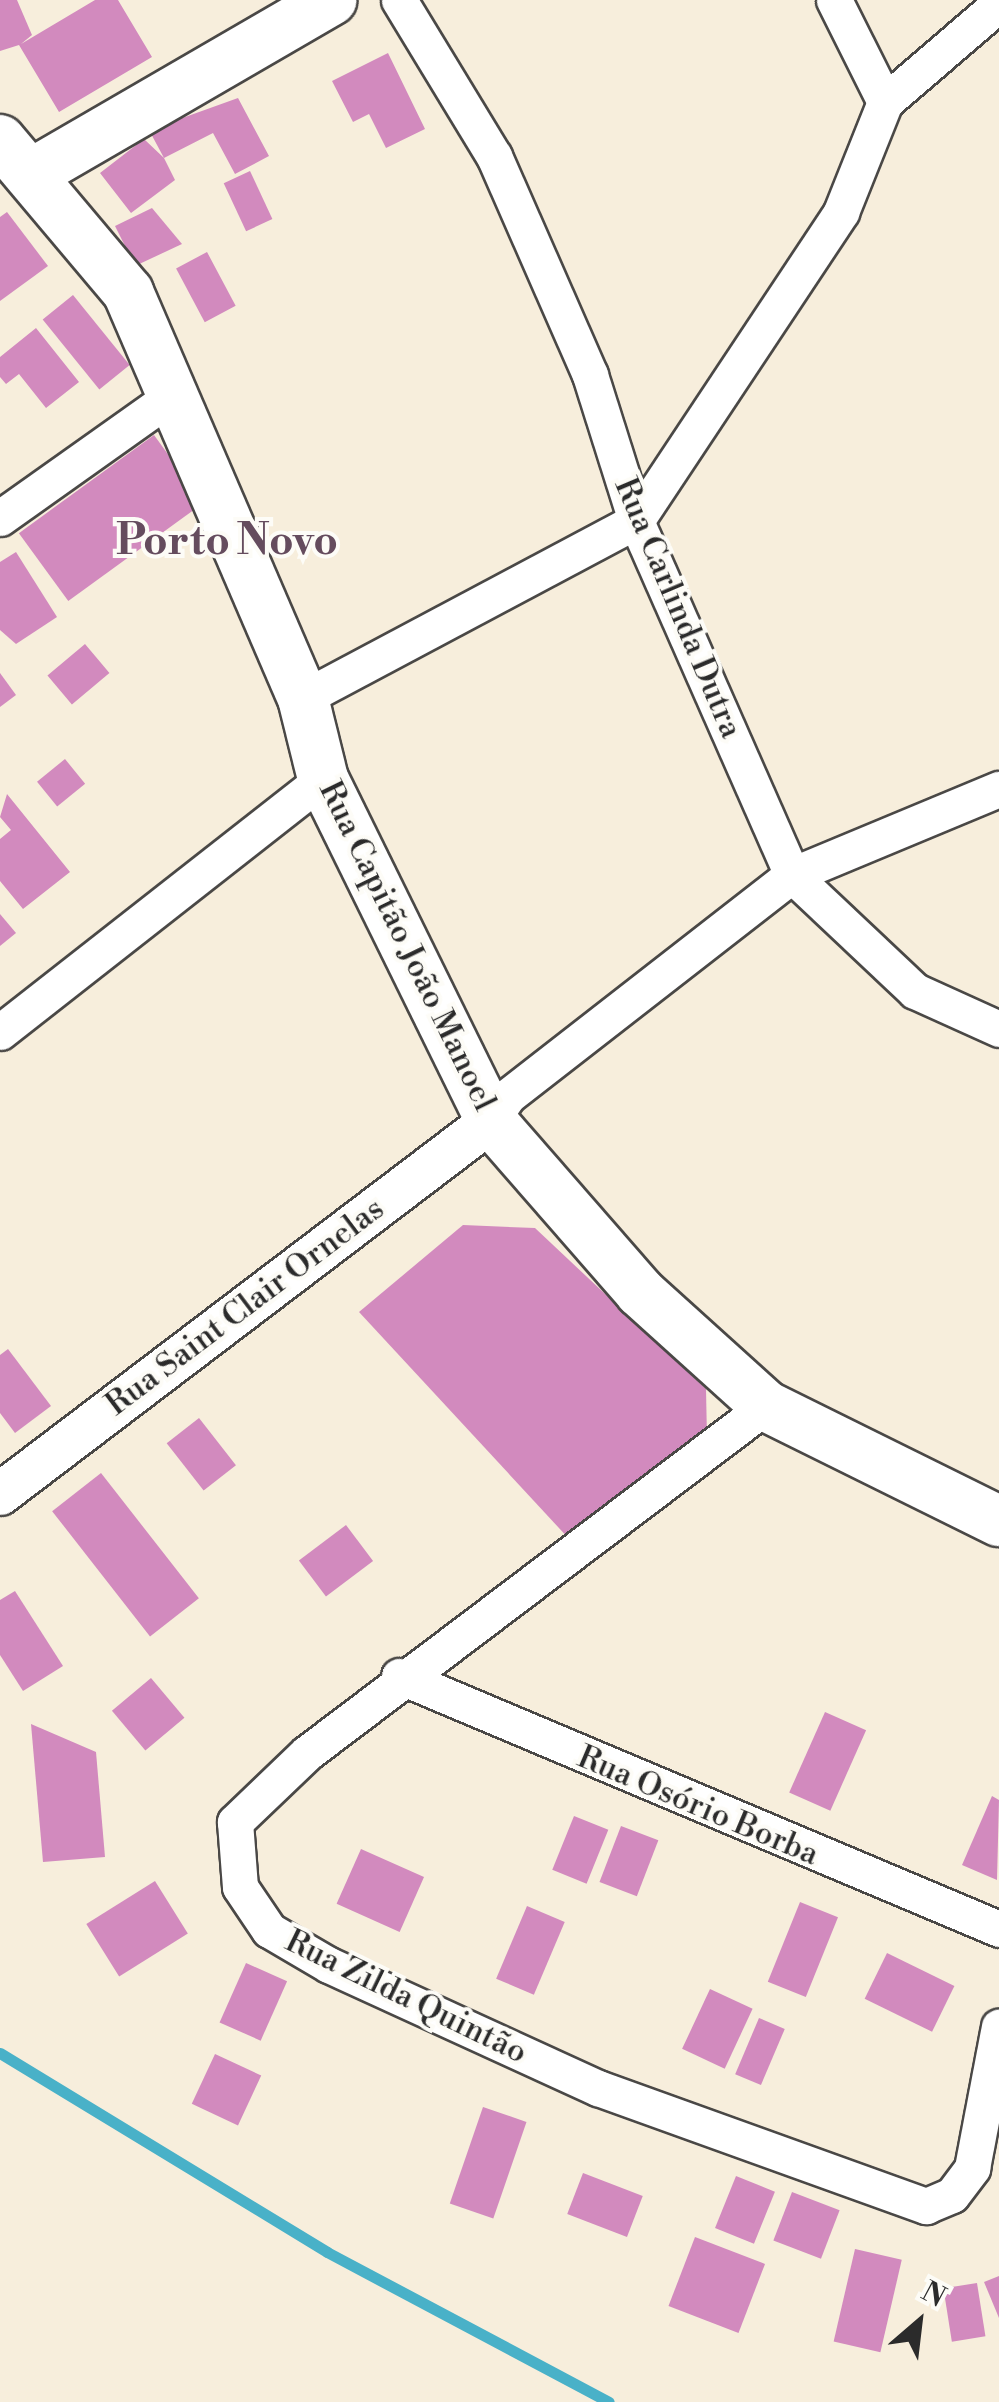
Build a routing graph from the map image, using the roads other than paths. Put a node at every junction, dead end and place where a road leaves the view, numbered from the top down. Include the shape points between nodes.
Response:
1 (332, 0) edge
2 (399, 0) edge
3 (834, 0) edge
4 (999, 4) edge
5 (885, 102) junction
6 (17, 156) edge
7 (177, 392) junction
8 (0, 518) edge
9 (636, 521) junction
10 (303, 698) junction
11 (324, 779) junction
12 (999, 788) edge
13 (792, 875) junction
14 (999, 1029) edge
15 (0, 1032) edge
16 (491, 1121) junction
17 (766, 1406) junction
18 (0, 1494) edge
19 (999, 1521) edge
20 (398, 1676) junction
21 (999, 1929) edge
22 (999, 2027) edge

1 - 6 main road
2 - 9 street, Rua Carlinda Dutra via 494,156 590,375
3 - 5 street
4 - 5 street
5 - 9 street via 841,212
6 - 7 main road, Rua Capitão João Manoel via 128,292
7 - 8 street
7 - 10 main road, Rua Capitão João Manoel
9 - 10 street
9 - 13 street, Rua Carlinda Dutra
10 - 11 main road, Rua Capitão João Manoel
11 - 15 street
11 - 16 main road, Rua Capitão João Manoel
12 - 13 street
13 - 14 street, Rua Carlinda Dutra via 915,992
13 - 16 street via 508,1096
16 - 17 main road, Rua Capitão João Manoel via 640,1292
16 - 18 street, Rua Saint Clair Ornelas
17 - 19 main road, Rua Capitão João Manoel
17 - 20 street, Rua Zilda Quintão
20 - 21 street, Rua Osório Borba
20 - 22 street, Rua Zilda Quintão via 235,1822 240,1887 269,1930 329,1965 598,2088 926,2206 952,2194 972,2168

